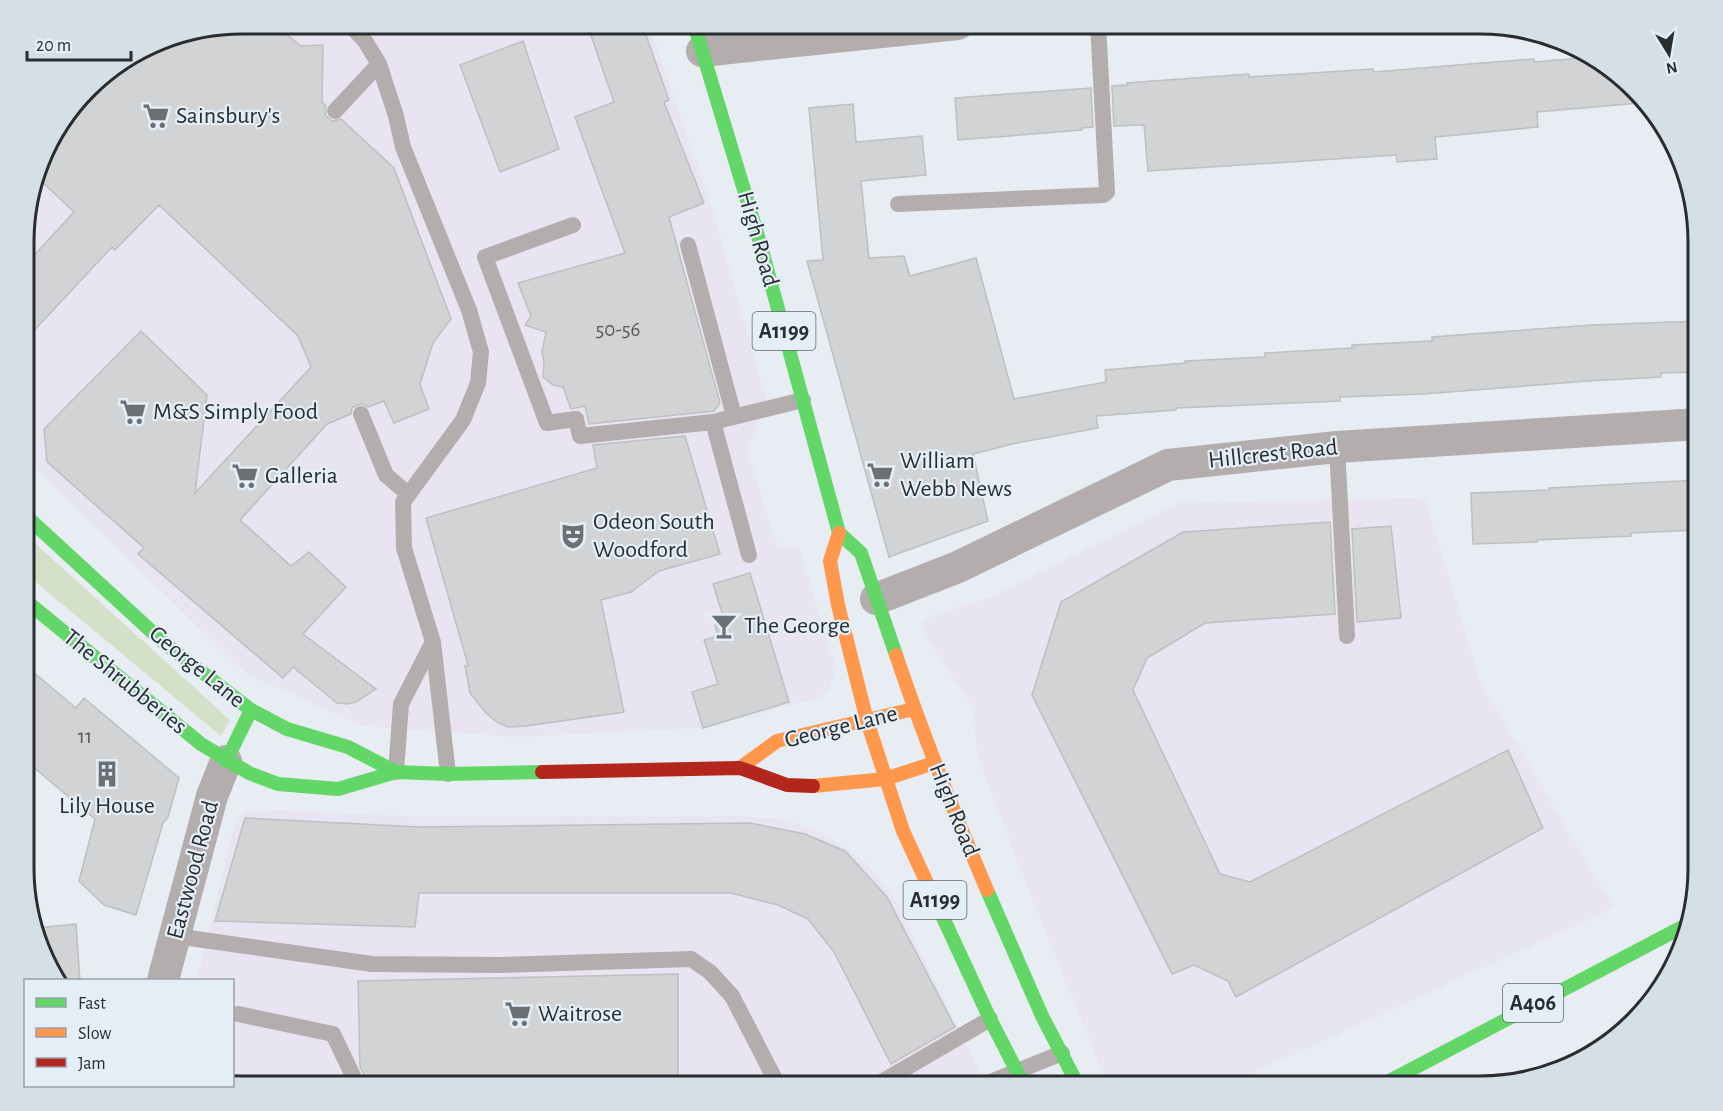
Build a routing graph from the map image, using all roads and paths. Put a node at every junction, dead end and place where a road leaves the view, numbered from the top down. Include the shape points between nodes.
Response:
1 (358, 34) edge
2 (772, 34) edge
3 (1099, 34) edge
4 (698, 38) edge
5 (379, 64) junction
6 (335, 111) dead end
7 (898, 204) dead end
8 (573, 225) dead end
9 (688, 245) dead end
10 (803, 400) junction
11 (360, 414) dead end
12 (734, 416) junction
13 (713, 422) junction
14 (1688, 425) edge
15 (1337, 447) junction
16 (408, 494) junction
17 (34, 523) edge
18 (839, 533) junction
19 (749, 555) dead end
20 (876, 599) junction
21 (34, 608) edge
22 (1347, 636) dead end
23 (433, 642) junction
24 (914, 709) junction
25 (251, 710) junction
26 (867, 721) junction
27 (226, 762) junction
28 (934, 763) junction
29 (740, 768) junction
30 (396, 772) junction
31 (448, 774) junction
32 (885, 778) junction
33 (1679, 929) edge
34 (175, 936) junction
35 (164, 979) edge
36 (238, 1014) dead end
37 (990, 1020) junction
38 (1062, 1053) junction
39 (1017, 1071) junction
40 (353, 1076) edge
41 (773, 1076) edge
42 (892, 1076) edge
43 (1005, 1076) edge
44 (1019, 1076) edge
45 (1074, 1076) edge
46 (1399, 1076) edge

1 - 5 lane
2 - 4 street
3 - 7 lane via 1107,192
4 - 10 main road, High Road / A1199
5 - 6 lane
5 - 16 lane via 403,147 469,310 480,352 478,384 463,420
8 - 13 lane via 485,257 547,423 576,419 580,436
9 - 12 lane
10 - 12 lane
10 - 18 main road, High Road / A1199
11 - 16 lane via 386,476
12 - 13 lane
13 - 19 lane
14 - 15 street, Hillcrest Road
15 - 20 street, Hillcrest Road via 1168,465 958,567
15 - 22 lane
16 - 23 lane via 403,502 404,548
17 - 25 main road, George Lane via 163,642
18 - 20 main road, High Road / A1199 via 861,553
18 - 26 main road, A1199 via 830,561
20 - 24 main road, High Road / A1199
21 - 27 main road, The Shrubberies
23 - 30 lane via 401,704
23 - 31 lane
24 - 26 main road, George Lane
24 - 28 main road, High Road / A1199
25 - 27 main road
25 - 30 main road, George Lane via 286,729 348,747
26 - 29 main road, George Lane via 777,741
26 - 32 main road, A1199
27 - 30 main road, George Lane via 278,783 338,789
27 - 34 street, Eastwood Road via 212,796
28 - 32 main road, George Lane
28 - 38 main road, High Road / A1199 via 1031,991
29 - 31 main road, George Lane
29 - 32 main road, George Lane via 803,787
30 - 31 main road, George Lane
32 - 37 main road, A1199 via 903,831
33 - 46 main road, A406
34 - 35 street, Eastwood Road
34 - 41 lane via 372,964 502,965 691,959 710,972 732,996
36 - 40 lane via 333,1034
37 - 39 main road, A1199
37 - 42 lane
38 - 39 lane
38 - 45 main road, High Road / A1199
39 - 43 lane
39 - 44 main road, A1199

